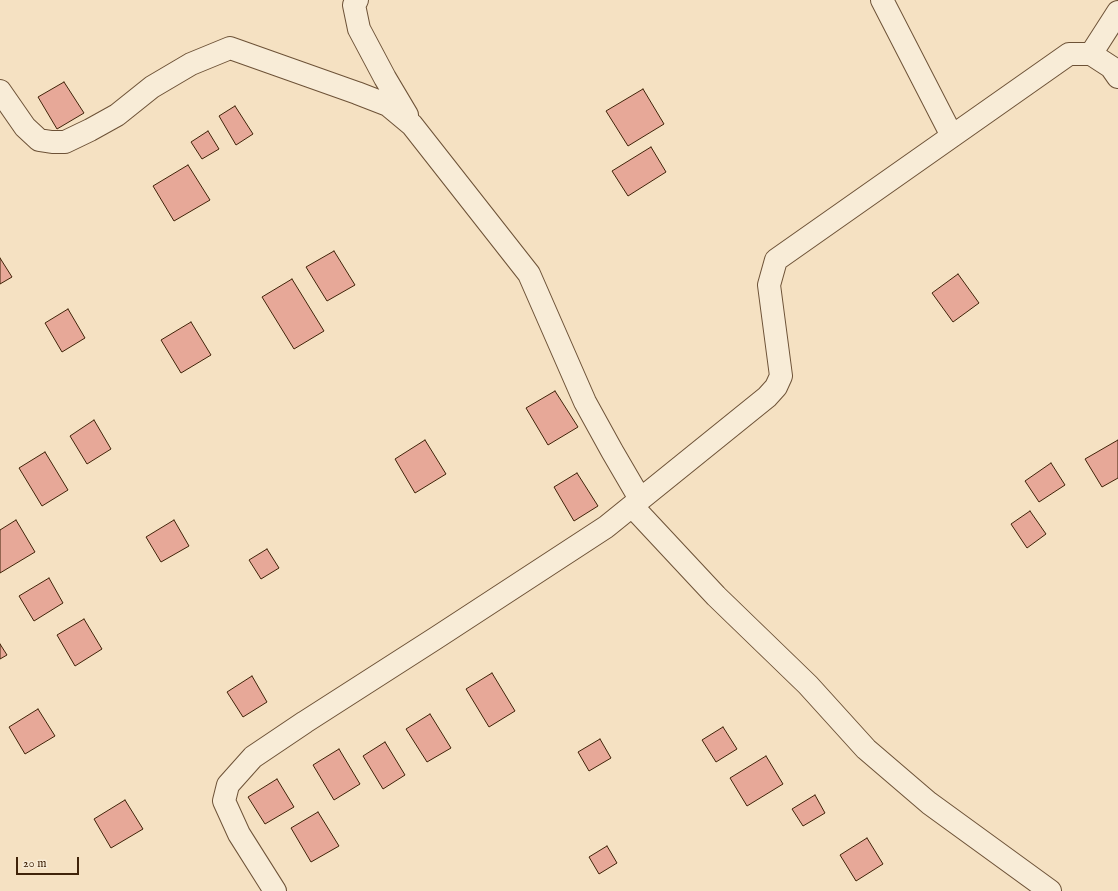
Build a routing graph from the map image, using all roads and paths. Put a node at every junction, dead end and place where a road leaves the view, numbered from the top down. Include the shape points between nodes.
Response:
1 (356, 0) edge
2 (882, 0) edge
3 (1118, 12) edge
4 (1091, 54) junction
5 (1118, 77) edge
6 (0, 91) edge
7 (412, 125) junction
8 (952, 136) junction
9 (636, 503) junction
10 (275, 891) edge
11 (1050, 891) edge

1 - 7 street via 354,5 359,29
2 - 8 street
3 - 4 street
4 - 5 street via 1111,67
4 - 8 street via 1069,54
6 - 7 street via 25,127 39,140 65,142 116,115 152,87 191,64 230,48 388,105
7 - 9 street via 530,274 585,402 612,451
8 - 9 street via 776,260 769,285 781,376 776,387
9 - 10 street via 606,527 253,757 228,785 224,801 239,834
9 - 11 street via 716,596 808,685 866,750 929,803

